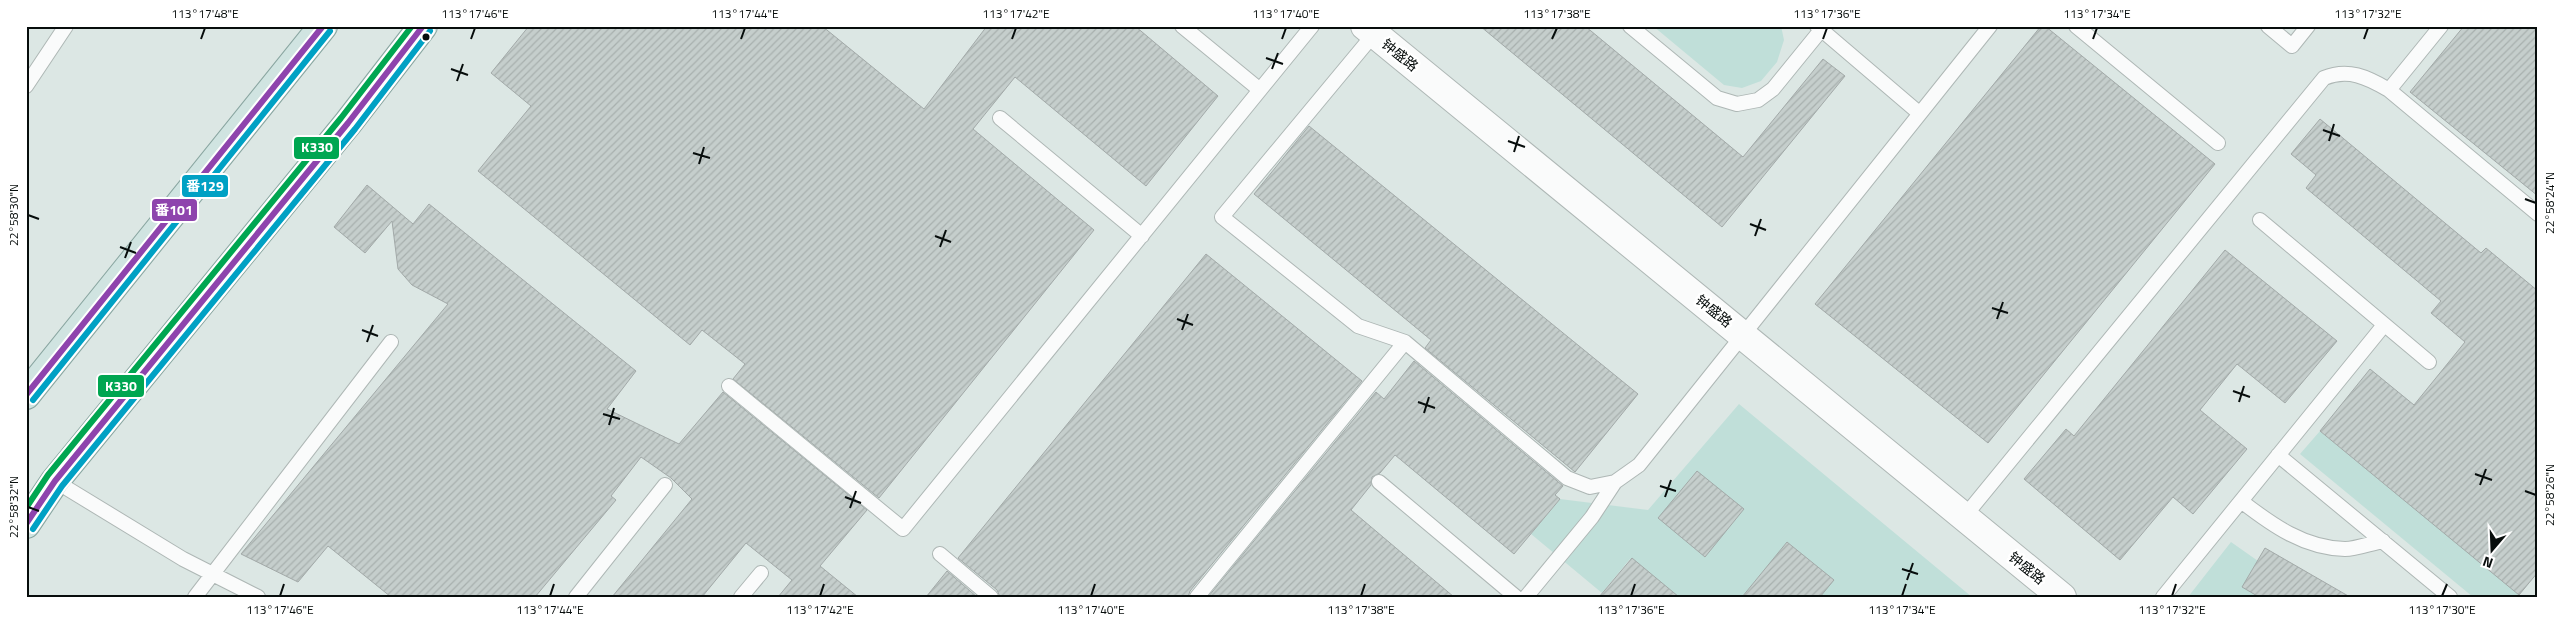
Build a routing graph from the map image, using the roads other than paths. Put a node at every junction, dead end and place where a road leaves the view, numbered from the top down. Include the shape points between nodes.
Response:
1 (66, 26) edge
2 (323, 26) edge
3 (423, 26) edge
4 (1182, 26) edge
5 (1312, 26) edge
6 (1630, 26) edge
7 (1990, 26) edge
8 (2076, 26) edge
9 (2268, 26) edge
10 (2308, 26) edge
11 (2441, 26) edge
12 (1819, 28) edge
13 (1370, 30) edge
14 (26, 86) edge
15 (1260, 90) junction
16 (2389, 90) junction
17 (1919, 113) junction
18 (1000, 118) dead end
19 (2218, 143) dead end
20 (2538, 214) edge
21 (2260, 220) dead end
22 (1142, 236) junction
23 (2384, 325) junction
24 (1742, 334) junction
25 (391, 342) dead end
26 (1404, 342) junction
27 (2429, 362) dead end
28 (729, 386) dead end
29 (26, 395) edge
30 (2278, 455) junction
31 (55, 481) junction
32 (1379, 482) dead end
33 (1614, 482) junction
34 (665, 485) dead end
35 (2241, 502) junction
36 (1964, 516) junction
37 (26, 524) edge
38 (2383, 541) junction
39 (940, 554) dead end
40 (761, 573) dead end
41 (212, 574) junction
42 (195, 597) edge
43 (258, 597) edge
44 (576, 597) edge
45 (741, 597) edge
46 (991, 597) edge
47 (1197, 597) edge
48 (1516, 597) edge
49 (1526, 597) edge
50 (2062, 597) edge
51 (2163, 597) edge
52 (2450, 597) edge

1 - 14 lane
2 - 29 highway
3 - 31 highway via 348,123
4 - 15 lane
5 - 15 lane
6 - 12 lane via 1717,98 1737,104 1758,100 1773,89
7 - 17 lane
8 - 19 lane
9 - 10 lane via 2292,46
11 - 16 lane
12 - 17 lane
13 - 24 street, 钟盛路
13 - 26 lane via 1222,218 1358,326
15 - 22 lane
16 - 20 lane
16 - 36 lane via 2355,74 2337,72 2324,78
17 - 24 lane
18 - 22 lane
21 - 23 lane
22 - 28 lane via 903,530
23 - 27 lane
23 - 30 lane
24 - 33 lane via 1639,465
24 - 36 street, 钟盛路
25 - 41 lane
26 - 33 lane via 1567,478 1590,487
26 - 47 lane
30 - 35 lane
30 - 38 lane
31 - 37 highway
31 - 41 lane
32 - 48 lane
33 - 49 lane via 1592,517
34 - 44 lane
35 - 38 lane via 2276,528 2312,544 2346,549
35 - 51 lane
36 - 50 street, 钟盛路
38 - 52 lane
39 - 46 lane
40 - 45 lane
41 - 42 lane
41 - 43 lane

